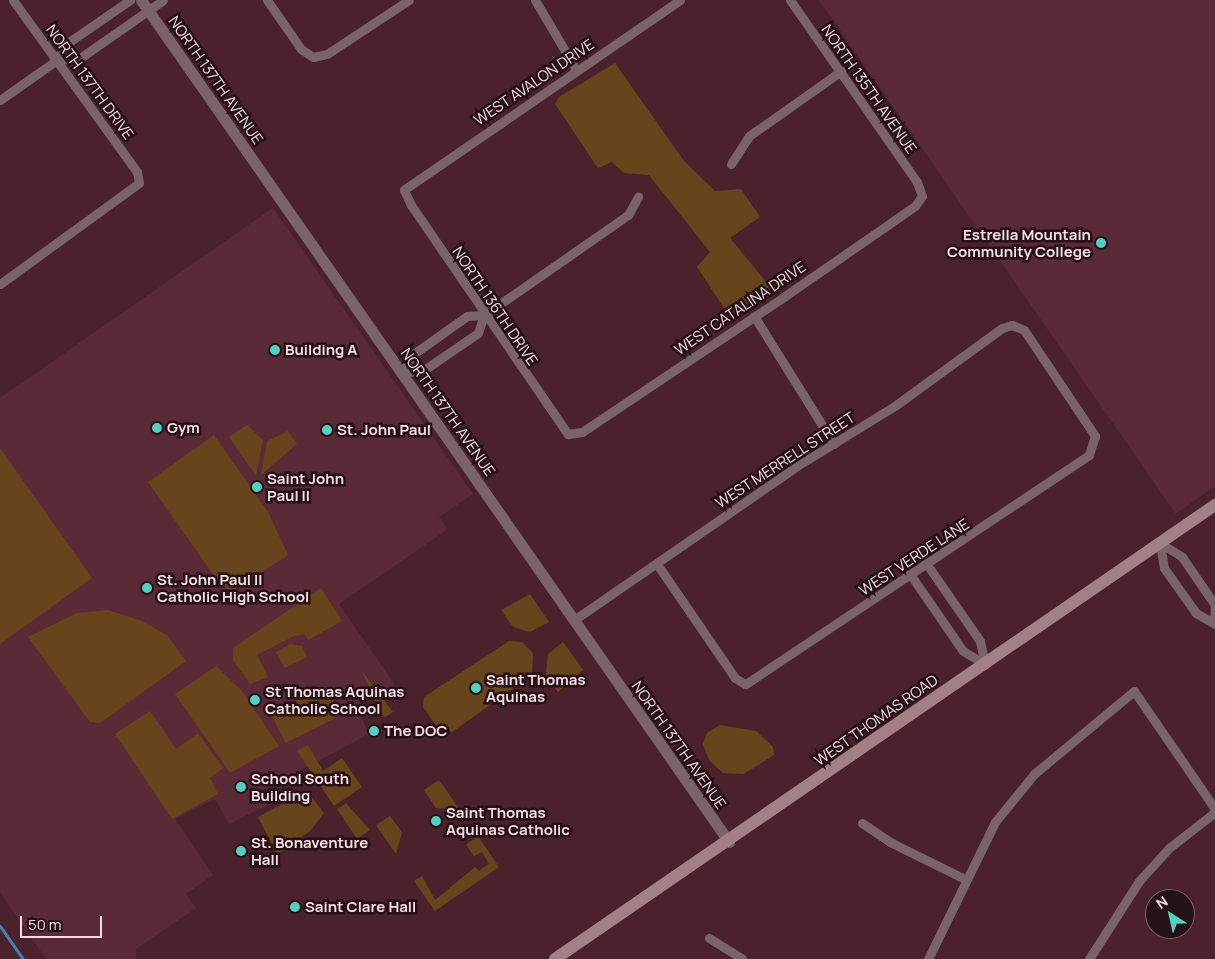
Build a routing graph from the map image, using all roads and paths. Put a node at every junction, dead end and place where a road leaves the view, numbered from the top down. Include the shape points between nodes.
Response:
1 (13, 0) edge
2 (130, 0) edge
3 (141, 0) edge
4 (163, 0) edge
5 (267, 0) edge
6 (409, 0) edge
7 (534, 0) edge
8 (680, 0) edge
9 (790, 0) edge
10 (148, 10) junction
11 (58, 60) junction
12 (577, 71) junction
13 (840, 71) junction
14 (0, 100) edge
15 (731, 164) dead end
16 (404, 190) joint
17 (922, 196) joint
18 (638, 197) dead end
19 (0, 284) edge
20 (484, 315) junction
21 (754, 316) junction
22 (402, 373) junction
23 (568, 434) joint
24 (834, 444) junction
25 (1094, 448) joint
26 (1215, 506) edge
27 (1160, 543) junction
28 (926, 563) junction
29 (657, 564) junction
30 (910, 574) junction
31 (574, 620) junction
32 (1215, 623) edge
33 (985, 664) junction
34 (1215, 810) edge
35 (862, 823) dead end
36 (728, 842) junction
37 (965, 879) junction
38 (709, 938) dead end
39 (555, 959) edge
40 (742, 959) edge
41 (928, 959) edge
42 (1089, 959) edge

1 - 11 street, NORTH 137TH DRIVE
2 - 11 street via 66,44
3 - 10 street, NORTH 137TH AVENUE
4 - 10 street
5 - 6 street via 300,49 313,57 327,54
7 - 12 street
8 - 12 street, WEST AVALON DRIVE
9 - 13 street, NORTH 135TH AVENUE
10 - 11 street via 80,58
10 - 22 street, NORTH 137TH AVENUE
11 - 14 street
11 - 19 street, NORTH 137TH DRIVE via 137,172 139,183
12 - 16 street, WEST AVALON DRIVE
13 - 15 street via 749,136
13 - 17 street, NORTH 135TH AVENUE via 917,182
16 - 20 street, NORTH 136TH DRIVE
17 - 21 street, WEST CATALINA DRIVE via 915,206
18 - 20 street via 628,215
20 - 22 street via 468,316 412,355
20 - 22 street via 478,333 424,370
20 - 23 street, NORTH 136TH DRIVE
21 - 23 street, WEST CATALINA DRIVE via 582,432
21 - 24 street
22 - 31 street, NORTH 137TH AVENUE
24 - 25 street, WEST MERRELL STREET via 1012,325 1024,330 1092,430
24 - 29 street, WEST MERRELL STREET
25 - 28 street, WEST VERDE LANE via 974,535
26 - 27 main road, WEST THOMAS ROAD
27 - 32 street via 1182,557 1214,605
27 - 32 street via 1164,568 1196,613
27 - 33 main road, WEST THOMAS ROAD
28 - 30 street, WEST VERDE LANE
28 - 33 street via 980,640
29 - 30 street, WEST VERDE LANE via 735,678 745,684
29 - 31 street, WEST MERRELL STREET
30 - 33 street via 963,651
31 - 36 street, NORTH 137TH AVENUE
33 - 36 main road, WEST THOMAS ROAD
34 - 37 street via 1134,691 1034,774 995,822
34 - 42 street via 1169,848 1139,881
35 - 37 street via 890,842
36 - 39 main road, WEST THOMAS ROAD
37 - 41 street
38 - 40 street

